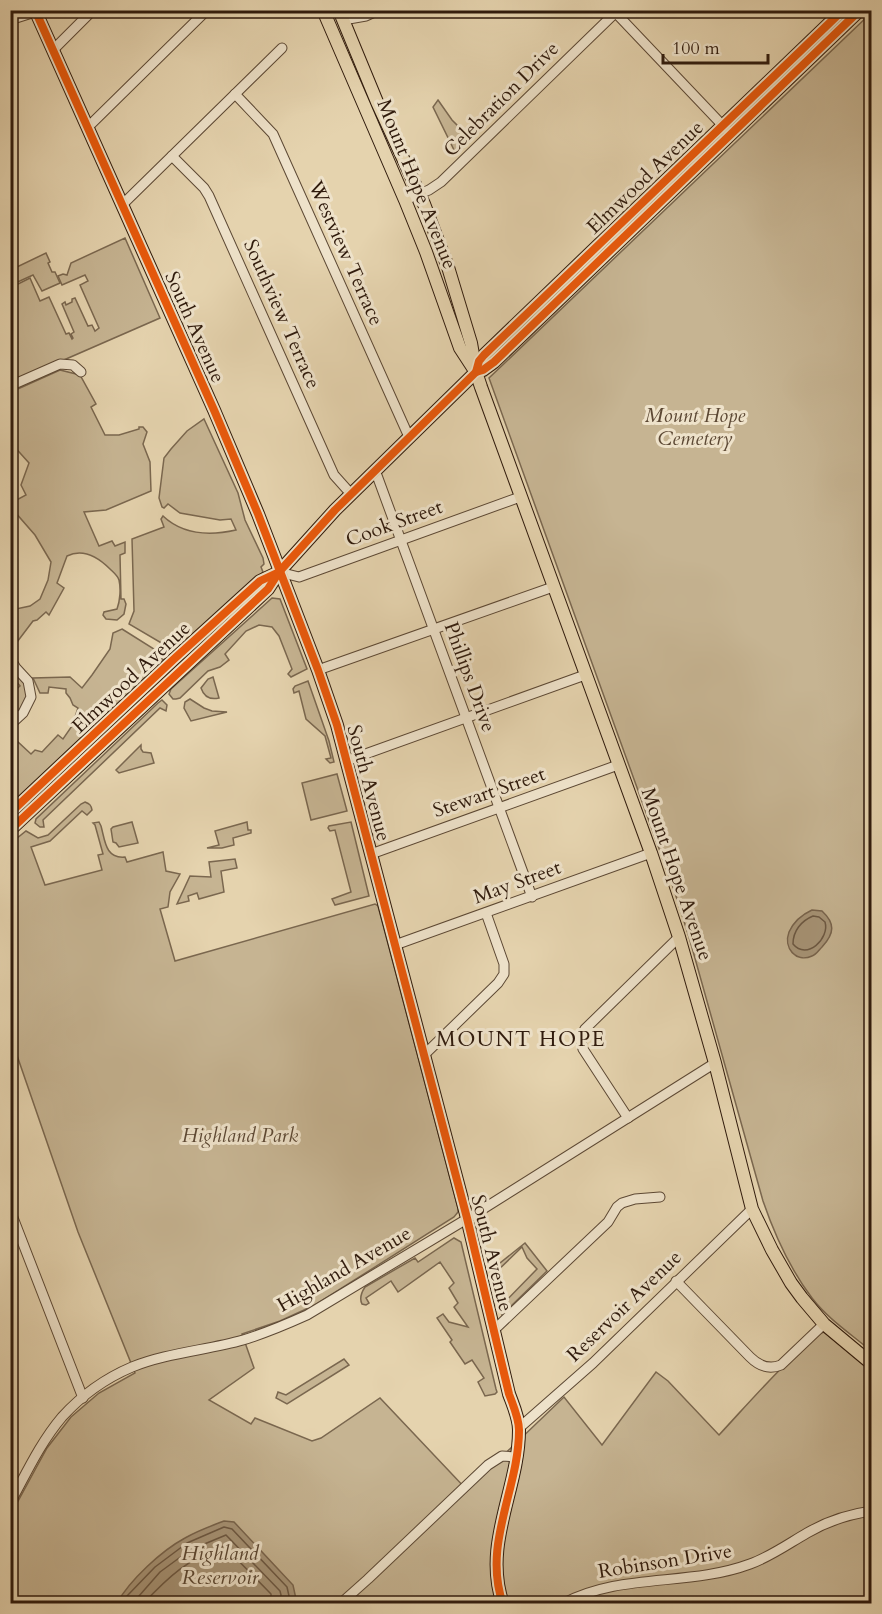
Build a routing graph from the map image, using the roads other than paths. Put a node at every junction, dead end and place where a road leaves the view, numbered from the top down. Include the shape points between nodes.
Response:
1 (93, 10) edge
2 (207, 10) edge
3 (379, 10) edge
4 (843, 10) edge
5 (860, 10) edge
6 (35, 11) edge
7 (322, 12) edge
8 (614, 12) edge
9 (342, 13) edge
10 (10, 20) edge
11 (282, 48) dead end
12 (53, 50) junction
13 (235, 94) junction
14 (87, 128) junction
15 (727, 130) junction
16 (172, 156) junction
17 (420, 194) junction
18 (405, 200) junction
19 (122, 205) junction
20 (81, 372) dead end
21 (476, 372) junction
22 (10, 386) edge
23 (409, 437) junction
24 (375, 470) junction
25 (351, 494) junction
26 (520, 497) junction
27 (401, 539) junction
28 (279, 572) junction
29 (553, 586) junction
30 (433, 629) junction
31 (10, 658) edge
32 (318, 670) junction
33 (585, 675) junction
34 (466, 718) junction
35 (10, 725) edge
36 (346, 761) junction
37 (618, 765) junction
38 (499, 808) junction
39 (14, 813) edge
40 (10, 830) edge
41 (651, 853) junction
42 (371, 854) junction
43 (532, 897) junction
44 (486, 913) junction
45 (679, 937) junction
46 (395, 945) junction
47 (423, 1056) junction
48 (715, 1063) junction
49 (628, 1118) junction
50 (660, 1197) dead end
51 (752, 1209) junction
52 (11, 1211) edge
53 (467, 1218) junction
54 (676, 1281) junction
55 (825, 1324) junction
56 (494, 1330) junction
57 (872, 1365) edge
58 (82, 1398) junction
59 (519, 1428) junction
60 (516, 1457) junction
61 (10, 1503) edge
62 (872, 1511) edge
63 (340, 1604) edge
64 (503, 1604) edge
65 (562, 1604) edge

1 - 12 street
2 - 14 street
3 - 9 street via 366,16
4 - 15 main road, Elmwood Avenue
5 - 15 main road, Elmwood Avenue
6 - 10 street
6 - 12 main road, South Avenue
7 - 9 main road
7 - 18 main road, Mount Hope Avenue
8 - 15 street
8 - 17 street, Celebration Drive via 452,173
9 - 17 main road, Mount Hope Avenue via 377,102
11 - 13 street
12 - 14 main road, South Avenue
13 - 16 street
13 - 23 street, Westview Terrace via 273,134
14 - 19 main road, South Avenue
15 - 21 main road, Elmwood Avenue via 494,362
16 - 19 street
16 - 25 street, Southview Terrace via 209,196 334,475
17 - 18 street, Celebration Drive
17 - 21 main road, Mount Hope Avenue via 448,267
18 - 21 main road, Mount Hope Avenue via 459,348
19 - 28 main road, South Avenue via 214,410
20 - 22 street via 73,364 60,364
21 - 23 main road, Elmwood Avenue
21 - 26 main road, Mount Hope Avenue
23 - 24 main road, Elmwood Avenue
24 - 25 main road, Elmwood Avenue
24 - 27 street, Phillips Drive
25 - 28 main road, Elmwood Avenue
26 - 27 street, Cook Street
26 - 29 main road, Mount Hope Avenue
27 - 28 street, Cook Street via 299,577
27 - 30 street, Phillips Drive
28 - 32 main road, South Avenue
28 - 39 main road, Elmwood Avenue via 260,581 174,659
29 - 30 street
29 - 33 main road, Mount Hope Avenue
30 - 32 street
30 - 34 street, Phillips Drive
31 - 35 street via 28,681 31,697 23,713
32 - 36 main road, South Avenue
33 - 34 street
33 - 37 main road, Mount Hope Avenue
34 - 36 street
34 - 38 street, Phillips Drive
36 - 42 main road, South Avenue
37 - 38 street, Stewart Street
37 - 41 main road, Mount Hope Avenue
38 - 42 street, Stewart Street
38 - 43 street, Phillips Drive
39 - 40 main road, Elmwood Avenue
41 - 43 street, May Street
41 - 45 main road, Mount Hope Avenue
42 - 46 main road, South Avenue
43 - 44 street, May Street
44 - 46 street, May Street
44 - 47 street via 504,974
45 - 48 main road, Mount Hope Avenue
45 - 49 street via 580,1038 583,1049
46 - 47 main road, South Avenue
47 - 53 main road, South Avenue
48 - 49 street, Highland Avenue
48 - 51 main road, Mount Hope Avenue
49 - 53 street, Highland Avenue
50 - 56 street via 635,1199 617,1207 608,1222
51 - 54 street, Reservoir Avenue
51 - 55 main road, Mount Hope Avenue via 791,1283
52 - 58 street
53 - 56 main road, South Avenue
53 - 58 street, Highland Avenue via 327,1304 285,1325 244,1340 133,1367
54 - 55 street via 762,1366 781,1365
54 - 59 street, Reservoir Avenue
55 - 57 main road, Mount Hope Avenue
56 - 59 main road, South Avenue
58 - 61 street, Highland Avenue via 42,1443
59 - 60 main road, South Avenue
60 - 63 street via 502,1456 488,1465
60 - 64 main road, South Avenue via 497,1543 496,1577
62 - 65 street, Robinson Drive via 837,1519 769,1556 729,1571 618,1584

